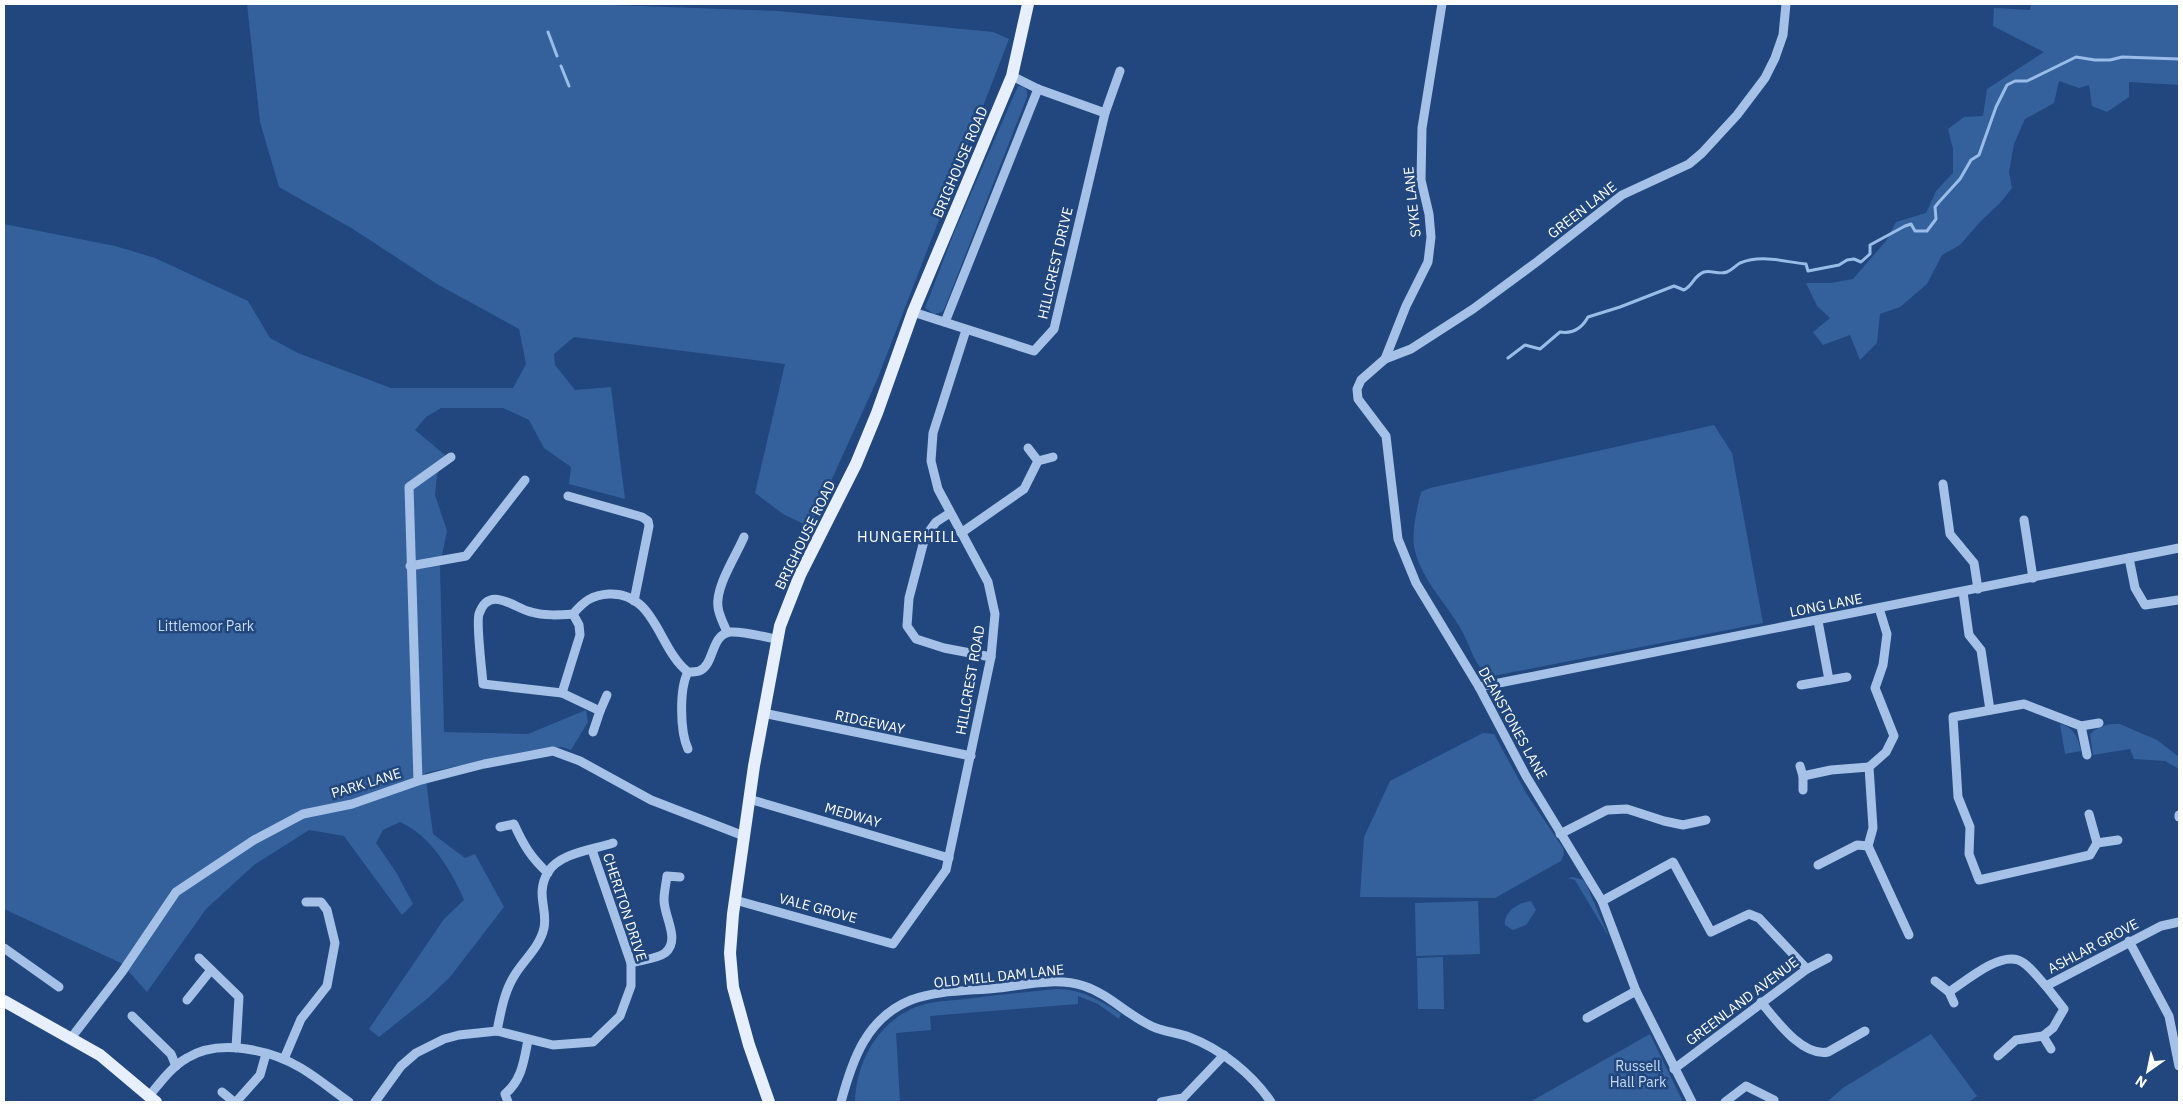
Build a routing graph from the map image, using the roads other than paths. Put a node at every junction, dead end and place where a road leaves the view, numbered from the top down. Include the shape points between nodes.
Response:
1 (1028, 4) edge
2 (1442, 4) edge
3 (1786, 4) edge
4 (1120, 71) dead end
5 (1012, 76) junction
6 (1038, 89) junction
7 (1105, 113) junction
8 (913, 312) junction
9 (945, 322) junction
10 (966, 330) junction
11 (1385, 359) junction
12 (1028, 448) dead end
13 (451, 456) dead end
14 (1053, 457) dead end
15 (1038, 461) junction
16 (525, 480) dead end
17 (1943, 484) dead end
18 (568, 496) dead end
19 (950, 513) junction
20 (2024, 520) dead end
21 (961, 533) junction
22 (744, 537) dead end
23 (2179, 548) edge
24 (2129, 558) junction
25 (410, 566) junction
26 (2033, 578) junction
27 (1978, 588) junction
28 (1964, 592) junction
29 (2178, 600) edge
30 (634, 601) junction
31 (1879, 608) junction
32 (573, 614) junction
33 (1818, 621) junction
34 (727, 632) junction
35 (777, 639) junction
36 (991, 657) junction
37 (688, 672) junction
38 (1848, 677) dead end
39 (1829, 680) junction
40 (1801, 685) dead end
41 (1478, 688) junction
42 (562, 693) junction
43 (608, 694) dead end
44 (1990, 710) junction
45 (600, 711) junction
46 (763, 713) junction
47 (2099, 723) dead end
48 (2081, 726) junction
49 (592, 732) dead end
50 (683, 744) dead end
51 (2087, 755) dead end
52 (971, 756) junction
53 (1800, 766) dead end
54 (1869, 767) junction
55 (1804, 776) junction
56 (418, 781) junction
57 (1803, 790) dead end
58 (749, 799) junction
59 (2089, 814) dead end
60 (1706, 820) dead end
61 (500, 828) dead end
62 (1560, 834) junction
63 (744, 836) junction
64 (2118, 840) dead end
65 (613, 843) dead end
66 (2097, 843) junction
67 (1868, 846) junction
68 (592, 850) junction
69 (949, 858) junction
70 (1818, 865) dead end
71 (548, 873) junction
72 (680, 877) dead end
73 (735, 900) junction
74 (1602, 901) junction
75 (306, 902) dead end
76 (2179, 922) edge
77 (1909, 935) dead end
78 (2129, 941) junction
79 (893, 944) joint
80 (4, 948) edge
81 (199, 958) dead end
82 (1828, 958) dead end
83 (631, 963) junction
84 (1807, 968) junction
85 (211, 970) junction
86 (1935, 981) dead end
87 (2046, 986) junction
88 (59, 987) dead end
89 (1636, 991) junction
90 (1949, 992) junction
91 (187, 1000) dead end
92 (4, 1002) edge
93 (1761, 1002) junction
94 (1954, 1003) dead end
95 (2179, 1014) edge
96 (132, 1016) dead end
97 (2169, 1016) junction
98 (1587, 1018) dead end
99 (497, 1032) junction
100 (1865, 1032) dead end
101 (2044, 1036) junction
102 (71, 1038) junction
103 (528, 1040) junction
104 (236, 1048) junction
105 (2051, 1048) dead end
106 (266, 1054) junction
107 (1224, 1055) junction
108 (1998, 1056) dead end
109 (284, 1060) junction
110 (176, 1066) junction
111 (2179, 1066) edge
112 (1674, 1069) junction
113 (222, 1092) dead end
114 (152, 1099) edge
115 (1774, 1100) dead end
116 (235, 1102) edge
117 (348, 1102) edge
118 (375, 1102) edge
119 (508, 1102) edge
120 (769, 1102) edge
121 (840, 1102) edge
122 (1161, 1102) edge
123 (1271, 1102) edge
124 (1692, 1102) edge
125 (1725, 1102) edge

1 - 5 main road, BRIGHOUSE ROAD
2 - 11 street, SYKE LANE via 1422,128 1421,180 1431,237 1428,262
3 - 11 street, GREEN LANE via 1783,35 1764,78 1737,115 1702,153 1688,164 1622,195 1473,309 1411,349
4 - 7 street, HILLCREST DRIVE
5 - 6 street
5 - 8 main road, BRIGHOUSE ROAD
6 - 7 street
6 - 9 street
7 - 10 street, HILLCREST DRIVE via 1054,328 1034,350
8 - 9 street, HILLCREST DRIVE
8 - 35 main road, BRIGHOUSE ROAD via 878,413 800,575
9 - 10 street, HILLCREST DRIVE
10 - 19 street, HILLCREST ROAD via 933,434 931,461 938,489
11 - 41 street, DEANSTONES LANE via 1362,380 1357,389 1358,399 1386,436 1398,539 1416,583
12 - 15 street
13 - 25 street via 409,487
14 - 15 street
15 - 21 street via 1024,489
16 - 25 street via 466,556
17 - 27 street via 1950,534 1974,563
18 - 30 street via 648,521
19 - 21 street, HILLCREST ROAD
19 - 36 street via 936,522 925,537 909,598 907,626 916,639
20 - 26 street
21 - 36 street, HILLCREST ROAD via 988,582 995,614
22 - 34 street via 718,599
23 - 24 street, LONG LANE
24 - 26 street, LONG LANE
24 - 29 street via 2135,588 2145,605
25 - 56 street
26 - 27 street, LONG LANE
27 - 28 street, LONG LANE
28 - 31 street, LONG LANE
28 - 44 street via 1969,635 1981,650
30 - 32 street via 626,595 593,596
30 - 37 street via 643,607 658,628 679,666
31 - 33 street, LONG LANE
31 - 54 street via 1887,634 1884,665 1875,688 1894,736 1886,752
32 - 42 street via 580,635
32 - 42 street via 558,616 530,612 505,599 493,599 485,604 479,615 483,684
33 - 39 street
33 - 41 street, LONG LANE
34 - 35 street
34 - 37 street via 720,638 707,664 700,671
35 - 46 main road, BRIGHOUSE ROAD
36 - 52 street, HILLCREST ROAD
37 - 50 street via 682,701
38 - 39 street
39 - 40 street
41 - 62 street, DEANSTONES LANE
42 - 45 street
43 - 45 street
44 - 48 street via 2024,704
44 - 66 street via 1953,717 1958,797 1970,827 1969,854 1979,880 2090,855
45 - 49 street
46 - 52 street, RIDGEWAY
46 - 58 main road, BRIGHOUSE ROAD
47 - 48 street
48 - 51 street
52 - 69 street, HILLCREST ROAD
53 - 55 street
54 - 55 street
54 - 67 street via 1874,828
55 - 57 street
56 - 63 street, PARK LANE via 553,751 580,761 651,800
56 - 102 street, PARK LANE via 352,804 303,814 254,840 176,892 122,972
58 - 63 main road, BRIGHOUSE ROAD
58 - 69 street, MEDWAY
59 - 66 street
60 - 62 street via 1683,825 1627,809 1607,810
61 - 71 street via 514,824 524,849
62 - 74 street, DEANSTONES LANE
63 - 73 main road, BRIGHOUSE ROAD
64 - 66 street
65 - 68 street
67 - 70 street via 1856,845
67 - 77 street
68 - 71 street via 564,858
68 - 83 street, CHERITON DRIVE
69 - 79 street, HILLCREST ROAD via 946,870
71 - 99 street via 541,897 544,929 504,996
72 - 83 street via 667,876 664,901 672,944 664,953
73 - 79 street, VALE GROVE
73 - 120 main road, BRIGHOUSE ROAD via 730,954 733,987
74 - 84 street via 1673,862 1711,932 1749,914 1759,918
74 - 89 street, DEANSTONES LANE
75 - 109 street via 321,902 327,910 335,943 327,986 301,1019
76 - 78 street, ASHLAR GROVE via 2161,926
78 - 87 street, ASHLAR GROVE
78 - 97 street
80 - 88 street
81 - 85 street
82 - 84 street, GREENLAND AVENUE
83 - 103 street, CHERITON DRIVE via 631,986 620,1016 593,1042 552,1045
84 - 93 street, GREENLAND AVENUE
85 - 91 street
85 - 104 street via 239,997
86 - 90 street
87 - 90 street, ASHLAR GROVE via 2019,960 2006,958 1987,966
87 - 101 street via 2064,1009
89 - 98 street
89 - 112 street, DEANSTONES LANE
90 - 94 street
92 - 102 main road
93 - 100 street via 1791,1037 1817,1052 1828,1052
93 - 112 street, GREENLAND AVENUE
95 - 97 street
96 - 110 street via 170,1054
97 - 111 street
99 - 103 street, CHERITON DRIVE
99 - 118 street, CHERITON DRIVE via 458,1035 429,1045 401,1066
101 - 105 street
101 - 108 street via 2016,1040
102 - 114 main road via 100,1055
103 - 119 street via 520,1074 505,1094
104 - 106 street
104 - 110 street via 208,1049
106 - 109 street
106 - 116 street via 260,1076
107 - 121 street, OLD MILL DAM LANE via 1188,1036 1149,1025 1095,990 1070,982 944,993 911,1000 884,1017 864,1039 852,1062
107 - 122 street via 1183,1098
107 - 123 street, OLD MILL DAM LANE
109 - 117 street via 316,1078
110 - 114 street
112 - 124 street, DEANSTONES LANE
113 - 116 street
115 - 125 street via 1746,1086

